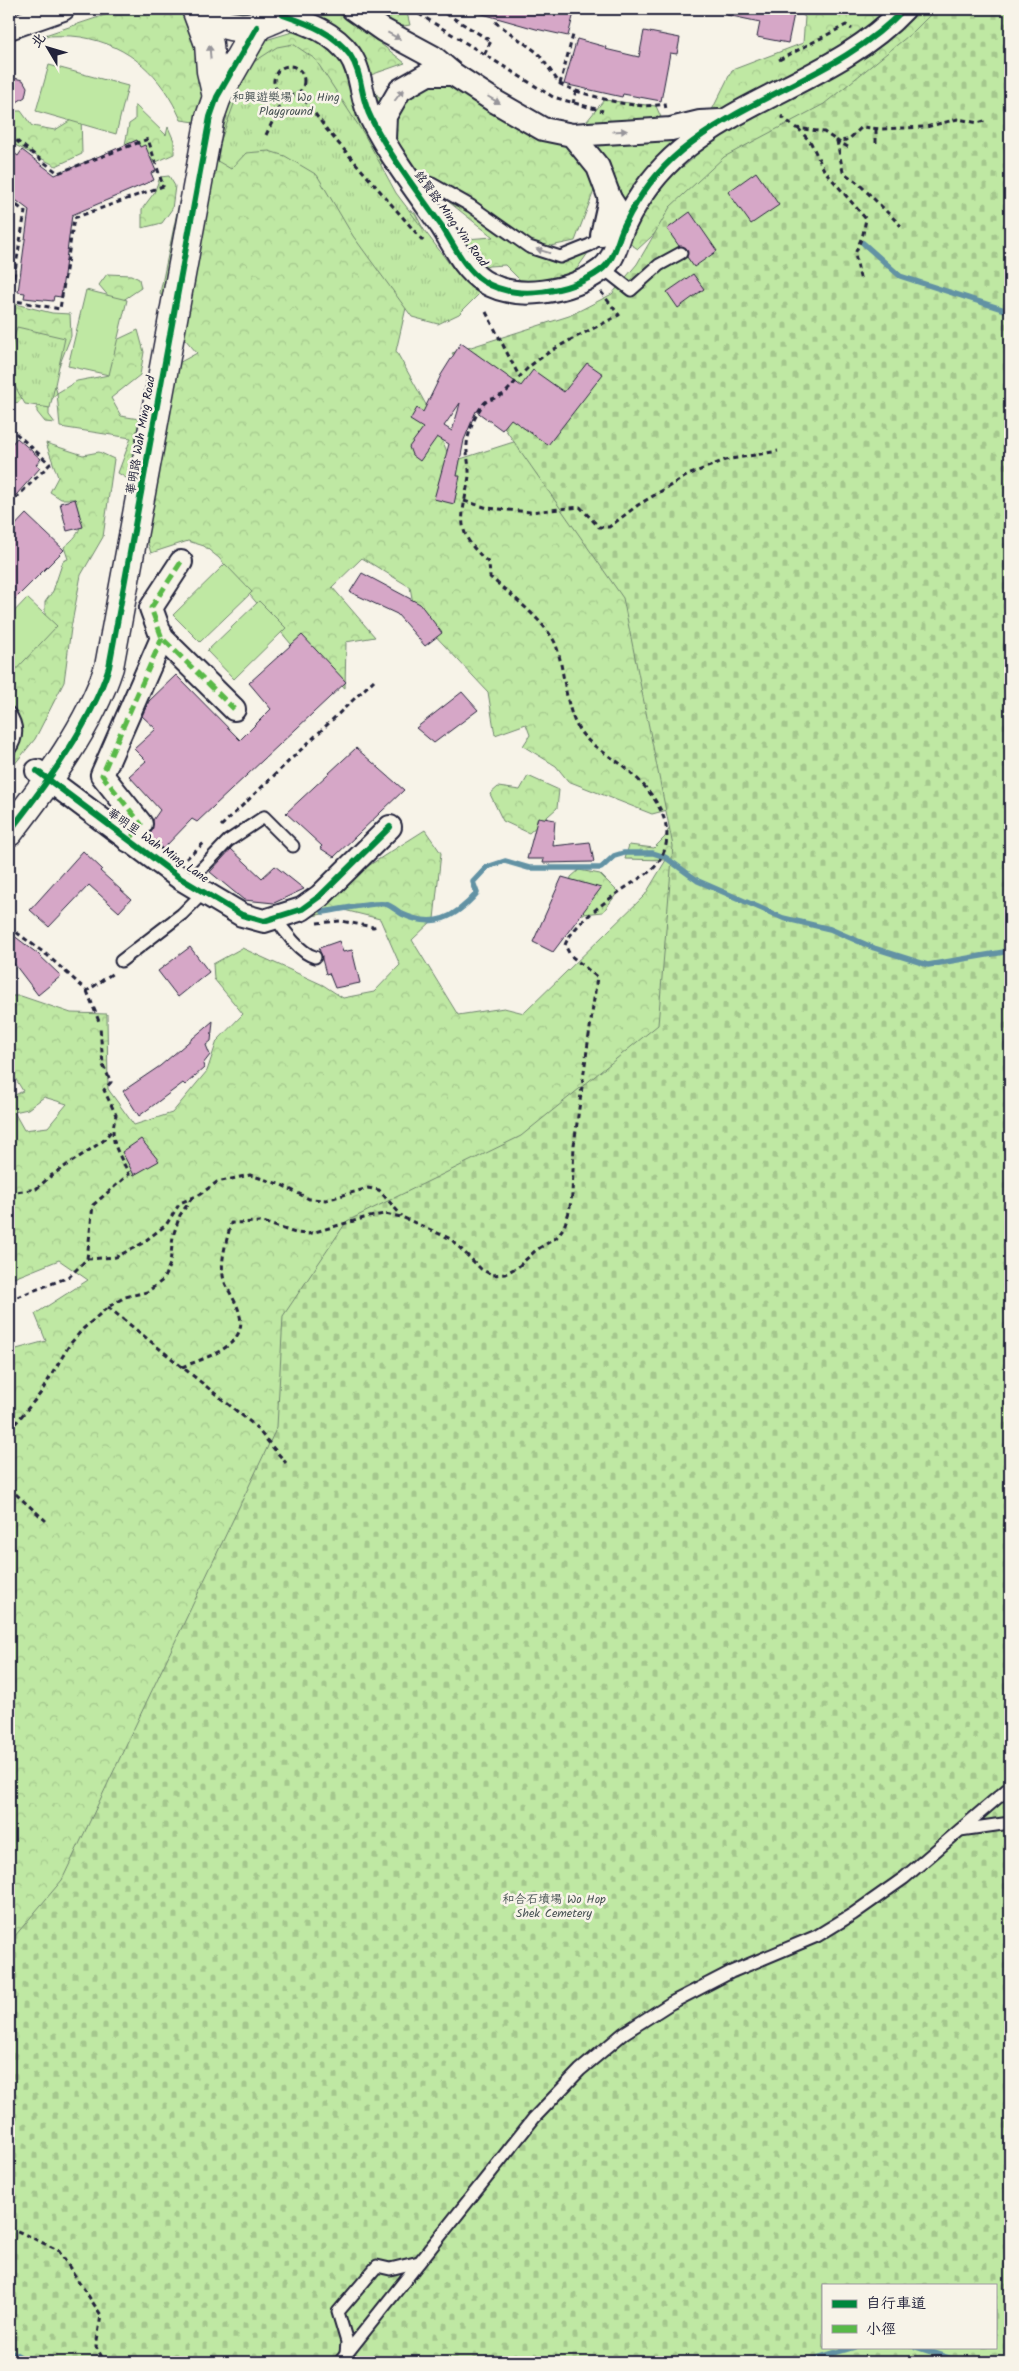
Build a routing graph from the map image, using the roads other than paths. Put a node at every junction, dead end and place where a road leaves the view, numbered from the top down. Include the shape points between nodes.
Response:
1 (63, 9) edge
2 (197, 9) edge
3 (353, 9) edge
4 (904, 9) edge
5 (286, 12) edge
6 (257, 27) junction
7 (9, 28) edge
8 (453, 74) junction
9 (216, 97) junction
10 (726, 120) junction
11 (572, 135) junction
12 (384, 139) junction
13 (405, 175) junction
14 (616, 229) junction
15 (681, 253) dead end
16 (603, 268) junction
17 (181, 562) dead end
18 (162, 638) junction
19 (234, 709) dead end
20 (9, 713) edge
21 (9, 750) edge
22 (43, 775) junction
23 (9, 809) edge
24 (390, 827) dead end
25 (9, 832) edge
26 (129, 841) junction
27 (293, 846) dead end
28 (192, 879) junction
29 (276, 918) junction
30 (315, 957) dead end
31 (119, 966) road end
32 (1010, 1787) edge
33 (1010, 1823) edge
34 (960, 1830) junction
35 (419, 2262) junction
36 (343, 2358) edge

1 - 7 street
2 - 6 street via 224,25
9 -> 2 street, 華明路 Wah Ming Road via 209,44
3 -> 8 street, 銘賢路 Ming Yin Road via 383,30 433,56
4 - 10 street, 銘賢路 Ming Yin Road via 869,40 833,64
5 - 6 street
5 - 12 street, 銘賢路 Ming Yin Road via 320,28 345,49 360,76 370,116
6 - 9 street, 華明路 Wah Ming Road
8 -> 11 street, 銘賢路 Ming Yin Road via 543,129
12 -> 8 street via 385,116 400,90 428,74
9 - 22 street, 華明路 Wah Ming Road via 128,573 90,685
11 -> 10 street, 銘賢路 Ming Yin Road via 671,129
10 - 14 street, 銘賢路 Ming Yin Road via 681,151 652,179
11 - 14 street via 598,167 610,199
12 - 13 street, 銘賢路 Ming Yin Road
14 -> 13 lane via 590,246 560,257 529,246 471,206 432,184
13 - 16 street, 銘賢路 Ming Yin Road via 473,272 495,287 521,292 547,290 574,284
14 - 16 street, 銘賢路 Ming Yin Road via 616,250
15 - 16 lane via 659,265 631,290
17 - 18 street via 151,608
18 - 19 street
18 - 26 street via 102,775 141,824
20 - 21 lane via 16,732
22 - 23 street, 華明路 Wah Ming Road
22 - 25 street, 華明路 Wah Ming Road
22 - 26 street, 華明里 Wah Ming Lane
24 - 29 street, 華明里 Wah Ming Lane via 320,896 302,909
26 - 28 street, 華明里 Wah Ming Lane
27 - 28 lane via 264,817 228,841
28 - 29 street, 華明里 Wah Ming Lane via 242,915 264,921
28 - 31 lane via 182,914
29 - 30 lane via 290,939 309,956
32 - 34 lane
33 - 34 lane
34 - 35 lane via 904,1878 846,1918 816,1936 688,1994 624,2033 580,2070 534,2118
35 - 36 lane
35 - 36 lane via 390,2269 377,2266 338,2312 347,2342

